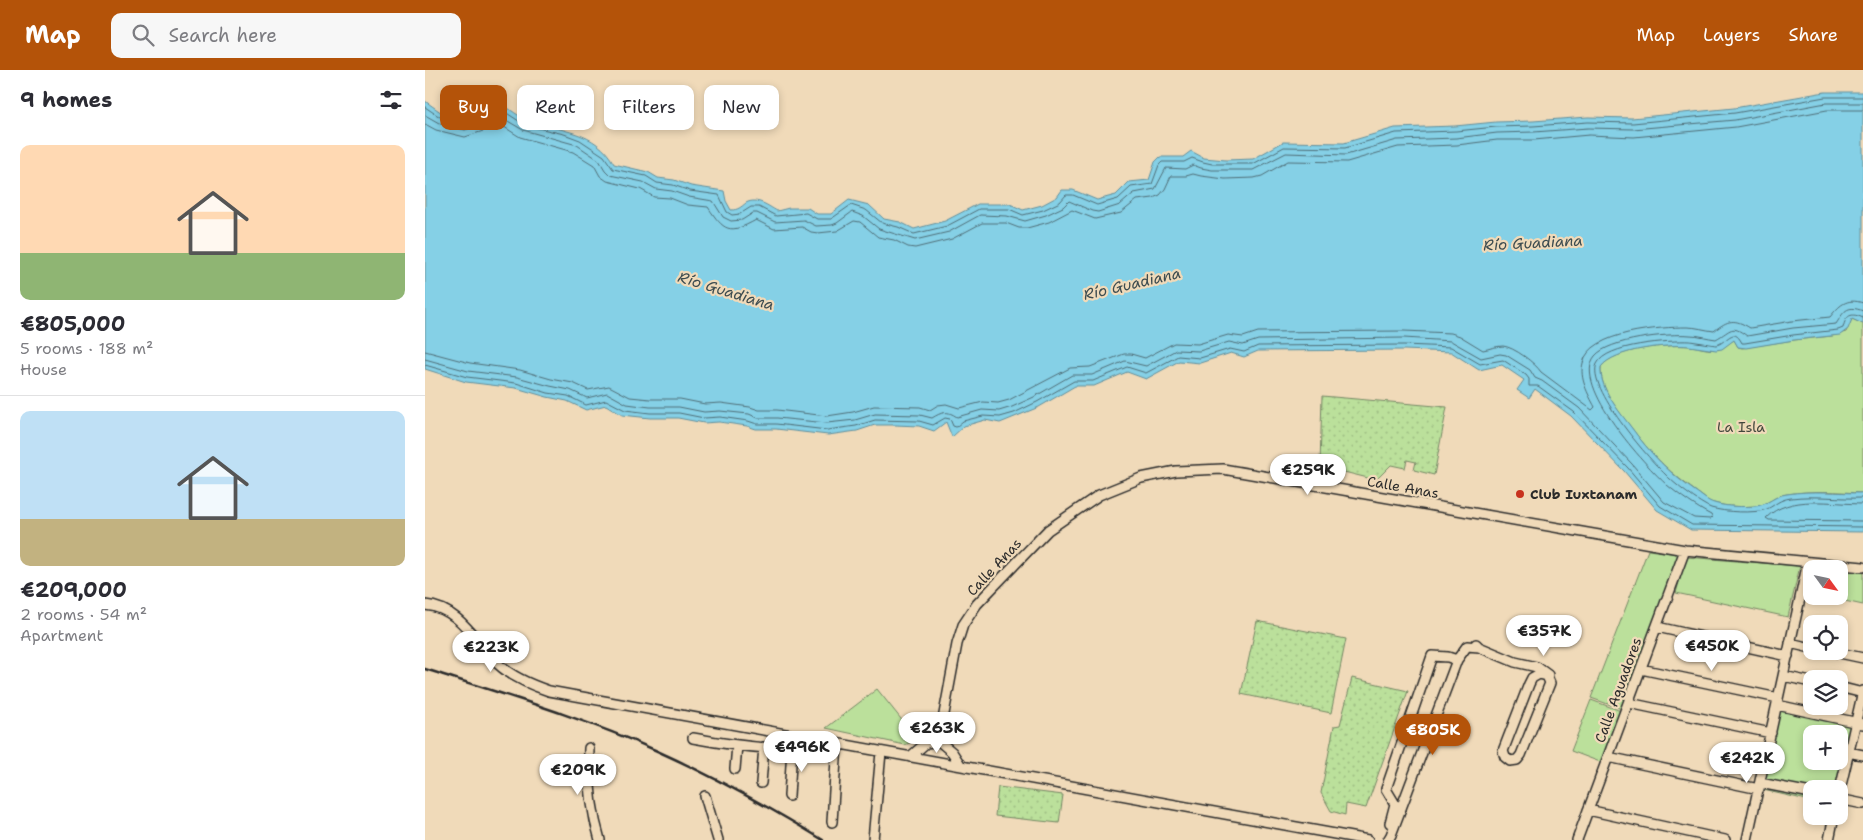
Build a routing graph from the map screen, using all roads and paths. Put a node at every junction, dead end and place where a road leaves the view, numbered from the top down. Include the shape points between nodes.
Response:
1 (1685, 550) junction
2 (1803, 562) edge
3 (1848, 566) edge
4 (1863, 567) edge
5 (1803, 584) edge
6 (425, 605) edge
7 (1657, 626) junction
8 (1790, 643) junction
9 (1803, 646) edge
10 (1848, 655) edge
11 (1788, 656) junction
12 (1863, 658) edge
13 (1452, 659) junction
14 (1515, 662) junction
15 (1641, 669) junction
16 (1783, 676) junction
17 (1549, 680) junction
18 (1803, 680) edge
19 (1530, 681) junction
20 (1848, 690) edge
21 (1863, 692) edge
22 (1777, 702) junction
23 (1629, 703) junction
24 (1859, 724) edge
25 (1771, 733) junction
26 (693, 738) dead end
27 (815, 739) junction
28 (939, 741) junction
29 (837, 744) junction
30 (737, 745) junction
31 (764, 747) junction
32 (589, 748) dead end
33 (792, 749) junction
34 (881, 752) junction
35 (1848, 752) joint
36 (1863, 754) edge
37 (910, 757) junction
38 (1608, 757) junction
39 (961, 766) junction
40 (735, 769) dead end
41 (761, 783) dead end
42 (1759, 786) junction
43 (1803, 792) edge
44 (705, 796) dead end
45 (789, 796) dead end
46 (1405, 798) junction
47 (1392, 799) junction
48 (1848, 801) edge
49 (1863, 804) edge
50 (1588, 810) junction
51 (832, 822) dead end
52 (1832, 825) edge
53 (600, 840) edge
54 (718, 840) edge
55 (873, 840) edge
56 (1368, 840) edge
57 (1387, 840) edge
58 (1577, 840) edge
59 (1725, 840) edge
60 (1747, 840) edge
61 (1829, 840) edge

1 - 2 street, Calle Anas
1 - 7 street, Calle Aguadores
1 - 28 street, Calle Anas via 1223,469 1176,471 1141,478 1099,495 1048,530 977,604 963,625 957,644
3 - 4 street, Calle Anas
5 - 8 street
6 - 27 street via 454,615 498,664 516,677 549,691
7 - 11 street
7 - 15 street, Calle Aguadores
8 - 9 street
8 - 11 street
10 - 12 street
11 - 16 street
13 - 14 street via 1467,646 1479,647
13 - 46 street
13 - 47 street via 1431,656 1386,789
14 - 17 street via 1545,672
14 - 19 street
15 - 22 street
15 - 23 street, Calle Aguadores
16 - 18 street
16 - 22 street
17 - 19 street via 1539,674
17 - 19 street via 1521,755 1510,761 1503,751
20 - 21 street
21 - 24 street
22 - 24 street
22 - 25 street
23 - 25 street
23 - 38 street, Calle Aguadores
24 - 35 street
25 - 42 street
26 - 30 street
27 - 29 street
27 - 33 street via 806,749
28 - 37 street via 926,743
28 - 39 street
29 - 34 street
29 - 51 street
30 - 31 street
30 - 40 street
31 - 33 street
31 - 41 street
32 - 53 street via 591,797
33 - 45 street
34 - 37 street
34 - 55 street
35 - 36 street
37 - 39 street
38 - 42 street
38 - 50 street, Calle Aguadores
39 - 56 street
42 - 43 street
42 - 60 street
44 - 54 street
46 - 47 street
46 - 57 street
47 - 57 street via 1395,804
48 - 49 street
50 - 58 street, Calle Aguadores
50 - 59 street
52 - 61 street

